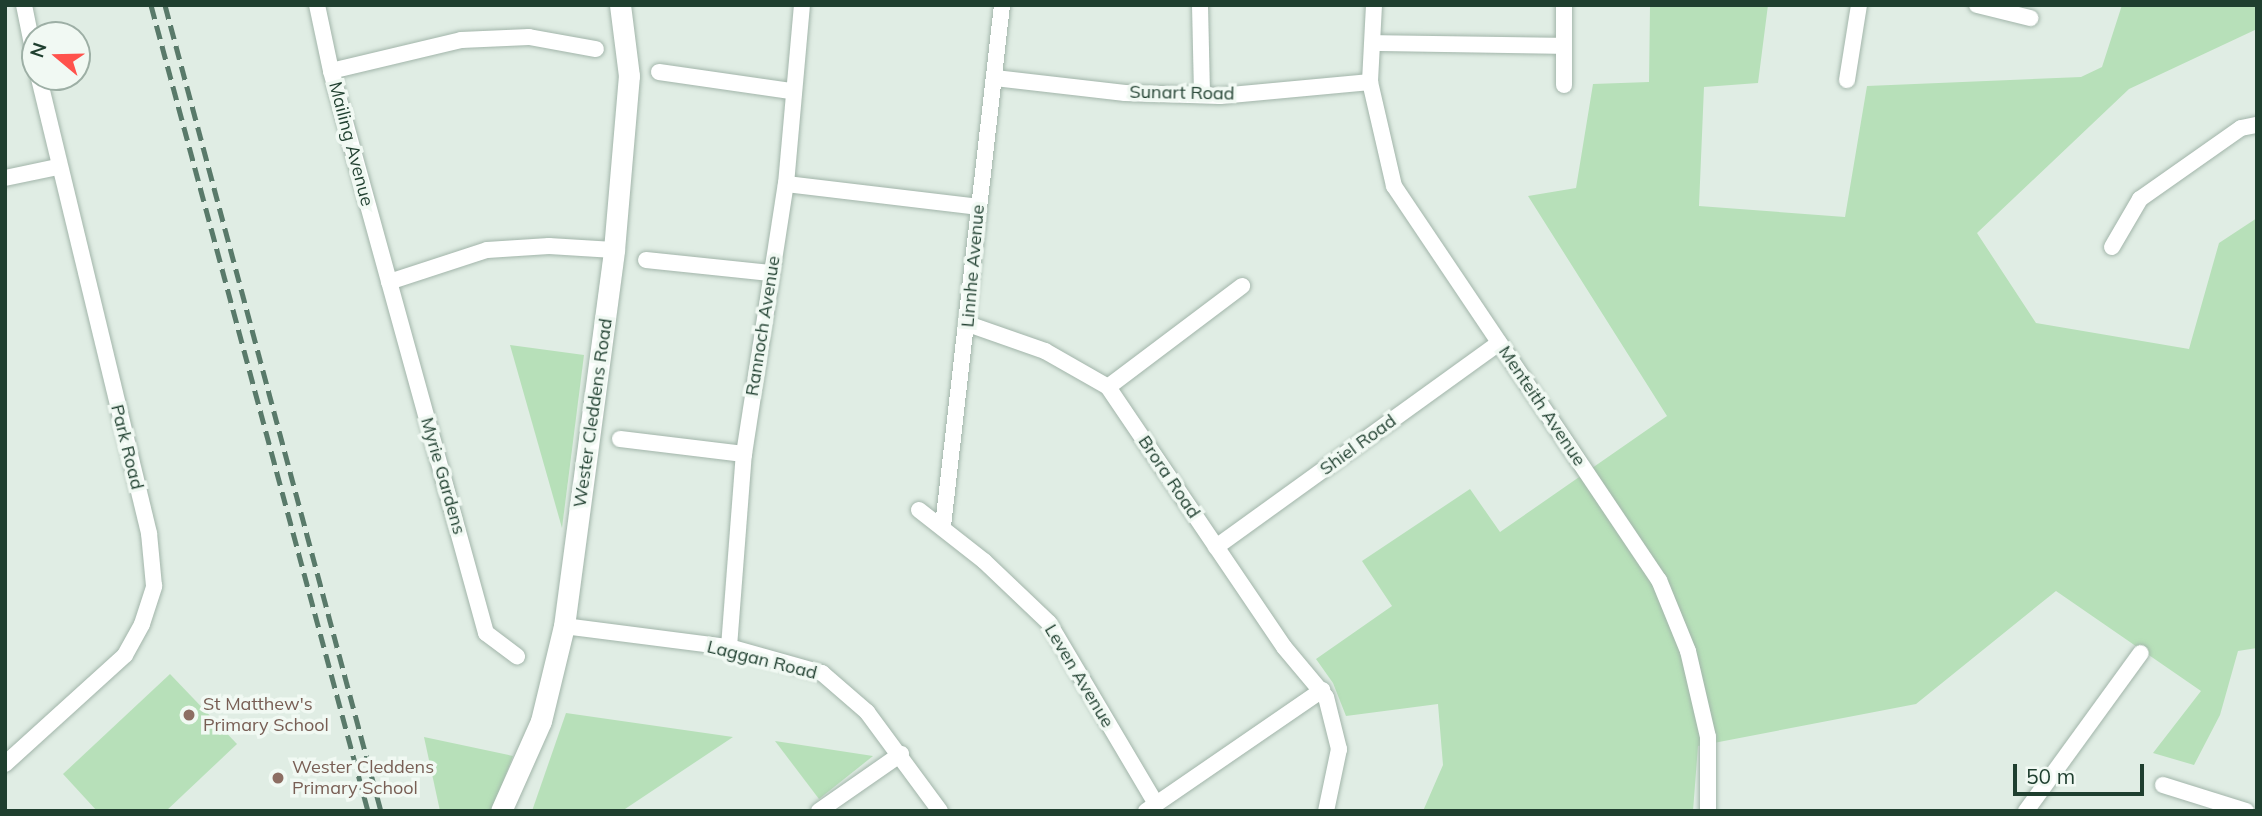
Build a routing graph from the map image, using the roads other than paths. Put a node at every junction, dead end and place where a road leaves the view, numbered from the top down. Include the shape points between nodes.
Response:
1 (317, 5) edge
2 (620, 5) edge
3 (802, 5) edge
4 (1002, 5) edge
5 (1200, 5) edge
6 (1374, 5) edge
7 (1564, 5) edge
8 (1859, 5) edge
9 (1977, 5) edge
10 (2030, 18) dead end
11 (1373, 43) junction
12 (1563, 46) junction
13 (596, 49) dead end
14 (331, 71) junction
15 (659, 72) dead end
16 (995, 78) junction
17 (1847, 80) dead end
18 (1370, 82) junction
19 (1564, 85) dead end
20 (42, 91) edge
21 (791, 91) junction
22 (1202, 95) junction
23 (2257, 125) edge
24 (57, 167) junction
25 (5, 178) edge
26 (786, 184) junction
27 (978, 207) junction
28 (2112, 247) dead end
29 (614, 250) junction
30 (646, 260) dead end
31 (770, 273) junction
32 (389, 282) junction
33 (1242, 286) dead end
34 (968, 324) junction
35 (1499, 343) junction
36 (1108, 387) junction
37 (620, 439) dead end
38 (744, 454) junction
39 (919, 510) dead end
40 (943, 526) junction
41 (1216, 547) junction
42 (564, 626) junction
43 (729, 647) junction
44 (2141, 653) dead end
45 (517, 656) dead end
46 (1322, 690) junction
47 (901, 754) junction
48 (5, 764) edge
49 (2163, 785) dead end
50 (1151, 807) edge
51 (501, 811) edge
52 (819, 811) edge
53 (940, 811) edge
54 (1326, 811) edge
55 (1708, 811) edge
56 (2026, 811) edge
57 (2246, 811) edge

1 - 14 street, Mailing Avenue
2 - 29 street, Wester Cleddens Road via 629,76
3 - 21 street, Rannoch Avenue
4 - 16 street, Linnhe Avenue
5 - 22 street
6 - 11 street, Menteith Avenue
7 - 12 street
8 - 17 street
9 - 10 street
11 - 12 street
11 - 18 street, Menteith Avenue
12 - 19 street
13 - 14 street via 529,37 461,40
14 - 32 street, Mailing Avenue
15 - 21 street
16 - 22 street, Sunart Road via 1125,93
16 - 27 street, Linnhe Avenue
18 - 22 street, Sunart Road
18 - 35 street, Menteith Avenue via 1394,186
20 - 24 street, Park Road
21 - 26 street, Rannoch Avenue
23 - 28 street via 2241,128 2140,199
24 - 25 street
24 - 48 street, Park Road via 149,533 154,586 142,624 125,655
26 - 27 street
26 - 31 street, Rannoch Avenue
27 - 34 street, Linnhe Avenue
29 - 32 street via 549,246 487,250
29 - 42 street, Wester Cleddens Road
30 - 31 street
31 - 38 street, Rannoch Avenue
32 - 45 street, Myrie Gardens via 486,633
33 - 36 street
34 - 36 street, Brora Road via 1045,351
34 - 40 street, Linnhe Avenue
35 - 41 street, Shiel Road
35 - 55 street, Menteith Avenue via 1659,580 1688,651 1708,737
36 - 41 street, Brora Road
37 - 38 street
38 - 43 street, Rannoch Avenue
39 - 40 street, Leven Avenue
40 - 50 street, Leven Avenue via 1048,623
41 - 46 street, Brora Road via 1284,647
42 - 43 street, Laggan Road
42 - 51 street, Wester Cleddens Road via 541,720
43 - 47 street, Laggan Road via 822,673 867,712
44 - 56 street
46 - 50 street
46 - 54 street via 1339,749
47 - 52 street
47 - 53 street, Laggan Road
49 - 57 street

